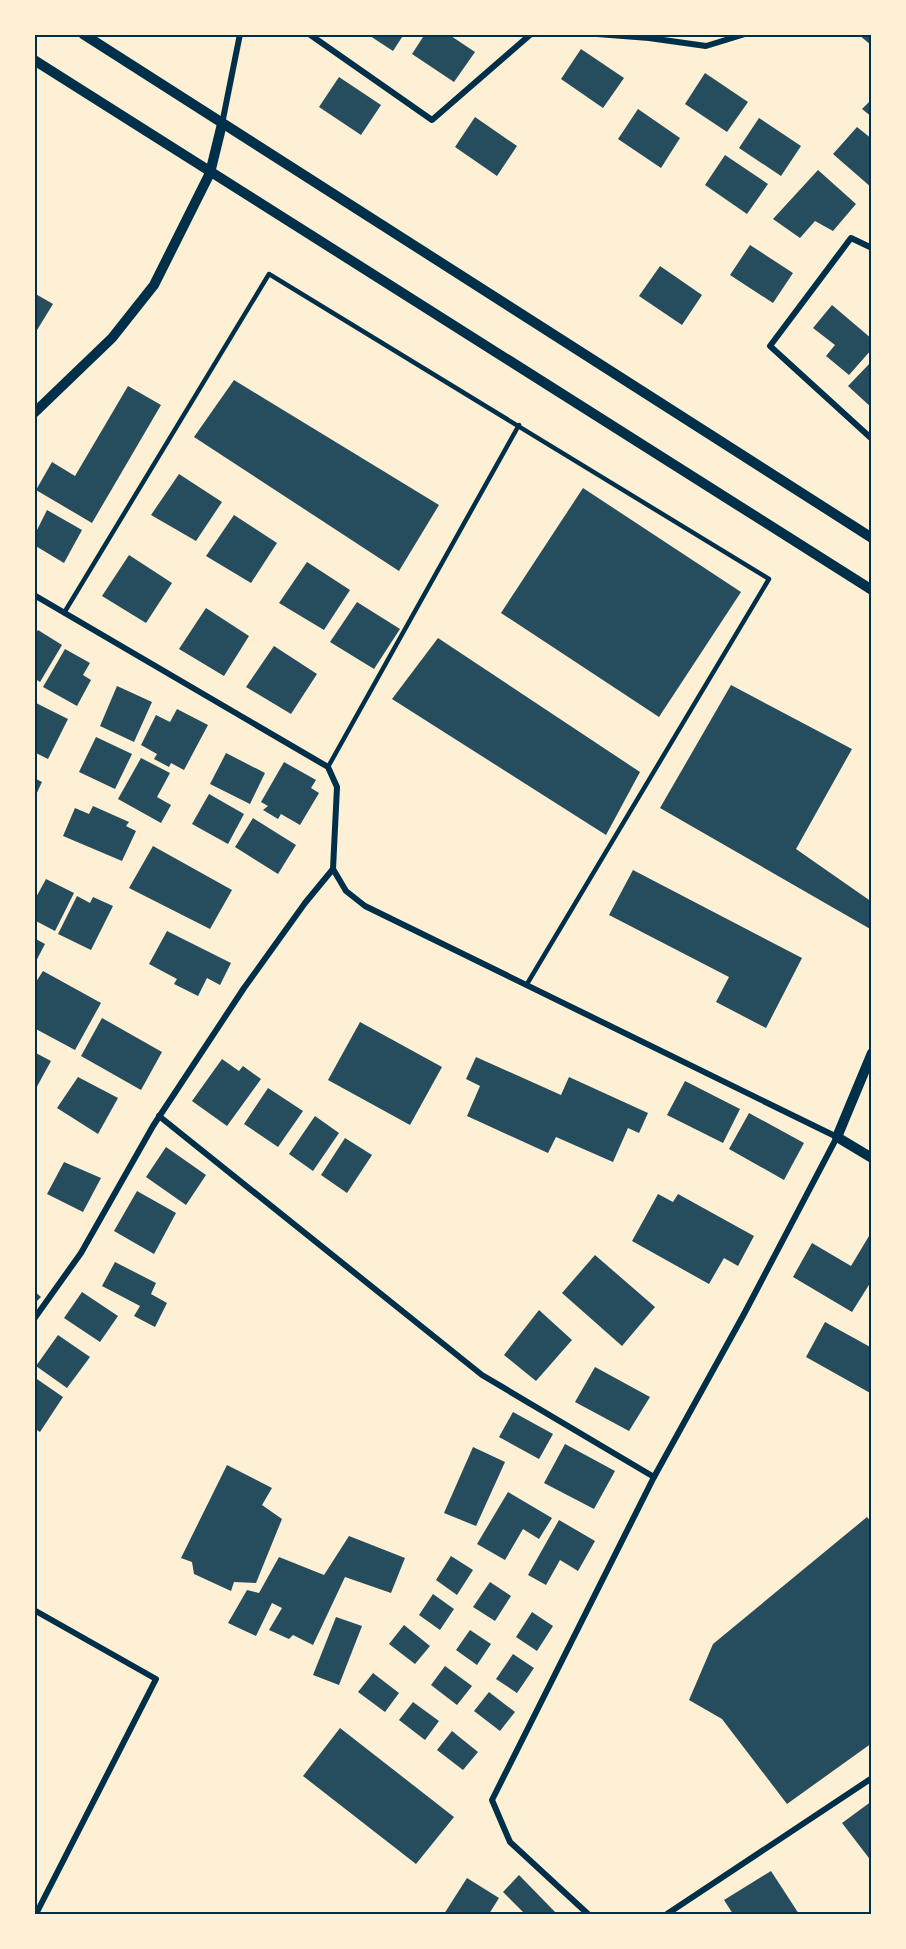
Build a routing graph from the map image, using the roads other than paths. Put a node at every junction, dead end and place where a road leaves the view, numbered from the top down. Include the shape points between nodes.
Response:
1 (83, 34) edge
2 (240, 34) edge
3 (309, 34) edge
4 (531, 34) edge
5 (597, 34) edge
6 (745, 34) edge
7 (34, 60) edge
8 (222, 124) junction
9 (210, 173) junction
10 (872, 248) edge
11 (34, 412) edge
12 (519, 425) junction
13 (872, 439) edge
14 (872, 538) edge
15 (872, 590) edge
16 (34, 596) edge
17 (64, 613) junction
18 (328, 767) junction
19 (333, 869) junction
20 (526, 984) junction
21 (872, 1053) edge
22 (159, 1116) junction
23 (837, 1137) junction
24 (872, 1158) edge
25 (34, 1319) edge
26 (654, 1477) junction
27 (34, 1610) edge
28 (872, 1778) edge
29 (36, 1914) edge
30 (588, 1914) edge
31 (667, 1914) edge

1 - 8 street
2 - 8 street
3 - 4 street via 432,120
5 - 6 street via 706,46
7 - 9 street
8 - 9 street
8 - 14 street
9 - 11 street via 154,285 112,338
9 - 15 street
10 - 13 street via 851,238 770,346
12 - 17 lane via 269,274
12 - 18 lane
12 - 20 lane via 769,579
16 - 17 street
17 - 18 street
18 - 19 street via 337,787
19 - 20 street via 346,891 365,906
19 - 22 street via 244,988
20 - 23 street
21 - 23 street
22 - 25 street via 81,1253
22 - 26 street via 482,1375
23 - 24 street
23 - 26 street
26 - 30 street via 492,1800 510,1842
27 - 29 street via 156,1679
28 - 31 street

